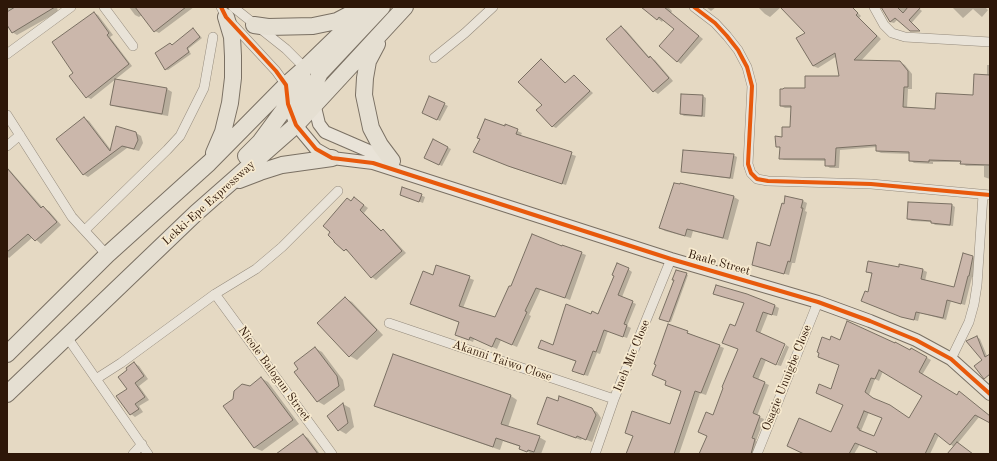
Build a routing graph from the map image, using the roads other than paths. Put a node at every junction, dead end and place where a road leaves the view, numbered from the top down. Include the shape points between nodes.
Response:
1 (70, 7) edge
2 (104, 7) edge
3 (363, 7) edge
4 (368, 7) edge
5 (382, 7) edge
6 (405, 7) edge
7 (493, 7) edge
8 (694, 7) edge
9 (874, 7) edge
10 (227, 10) edge
11 (254, 25) junction
12 (213, 37) dead end
13 (990, 42) edge
14 (133, 46) dead end
15 (7, 54) edge
16 (434, 58) dead end
17 (305, 68) junction
18 (286, 84) junction
19 (312, 98) junction
20 (288, 104) junction
21 (7, 115) edge
22 (296, 125) junction
23 (20, 135) junction
24 (7, 146) edge
25 (332, 158) junction
26 (392, 162) junction
27 (209, 163) junction
28 (426, 181) junction
29 (338, 191) dead end
30 (986, 195) edge
31 (196, 212) junction
32 (84, 230) junction
33 (107, 255) junction
34 (671, 259) junction
35 (143, 264) junction
36 (216, 294) junction
37 (818, 302) junction
38 (389, 323) dead end
39 (67, 337) junction
40 (7, 354) edge
41 (950, 359) junction
42 (96, 379) junction
43 (7, 394) edge
44 (990, 394) edge
45 (614, 399) junction
46 (142, 444) junction
47 (132, 454) edge
48 (148, 454) edge
49 (332, 454) edge
50 (595, 454) edge
51 (757, 454) edge

1 - 15 street
2 - 14 street
3 - 11 highway via 337,21 313,26
4 - 17 highway
5 - 19 highway via 320,72
6 - 19 highway
6 - 26 highway via 380,38 368,61 365,78 364,95 371,128
7 - 16 street
8 - 30 street via 727,36 747,67 752,86 748,164 751,173 757,179 768,182 871,184
9 - 13 street via 884,25 892,33 905,37
10 - 11 street
10 - 18 street
10 - 27 highway via 233,56 230,103 223,132
11 - 17 street via 286,49
12 - 32 street via 204,88 180,136
17 - 18 highway
17 - 19 street
17 - 20 highway
18 - 20 street
18 - 27 highway
19 - 22 highway
19 - 26 street via 319,124 325,132
20 - 22 street
20 - 35 highway via 260,142 154,244
21 - 23 street
22 - 25 street via 316,149
22 - 31 highway, Lekki-Epe Expressway
23 - 24 street
23 - 32 street via 72,217
25 - 28 street via 373,163
25 - 31 highway via 282,165 253,174 233,182
26 - 28 street
27 - 33 highway
28 - 34 street, Baale Street
29 - 36 street via 272,256
30 - 41 street via 974,304 969,322
31 - 35 highway, Lekki-Epe Expressway
32 - 33 street
33 - 40 highway
34 - 37 street, Baale Street
34 - 45 street, Ineh Mic Close
35 - 39 highway, Lekki-Epe Expressway
36 - 42 street
36 - 49 street, Nicole Balogun Street
37 - 41 street, Baale Street via 916,340
37 - 51 street, Osagie Unuigbe Close
38 - 45 street, Akanni Taiwo Close
39 - 42 street
39 - 43 highway, Lekki-Epe Expressway
41 - 44 street, Baale Street
42 - 46 street
45 - 50 street, Ineh Mic Close
46 - 47 street
46 - 48 street

